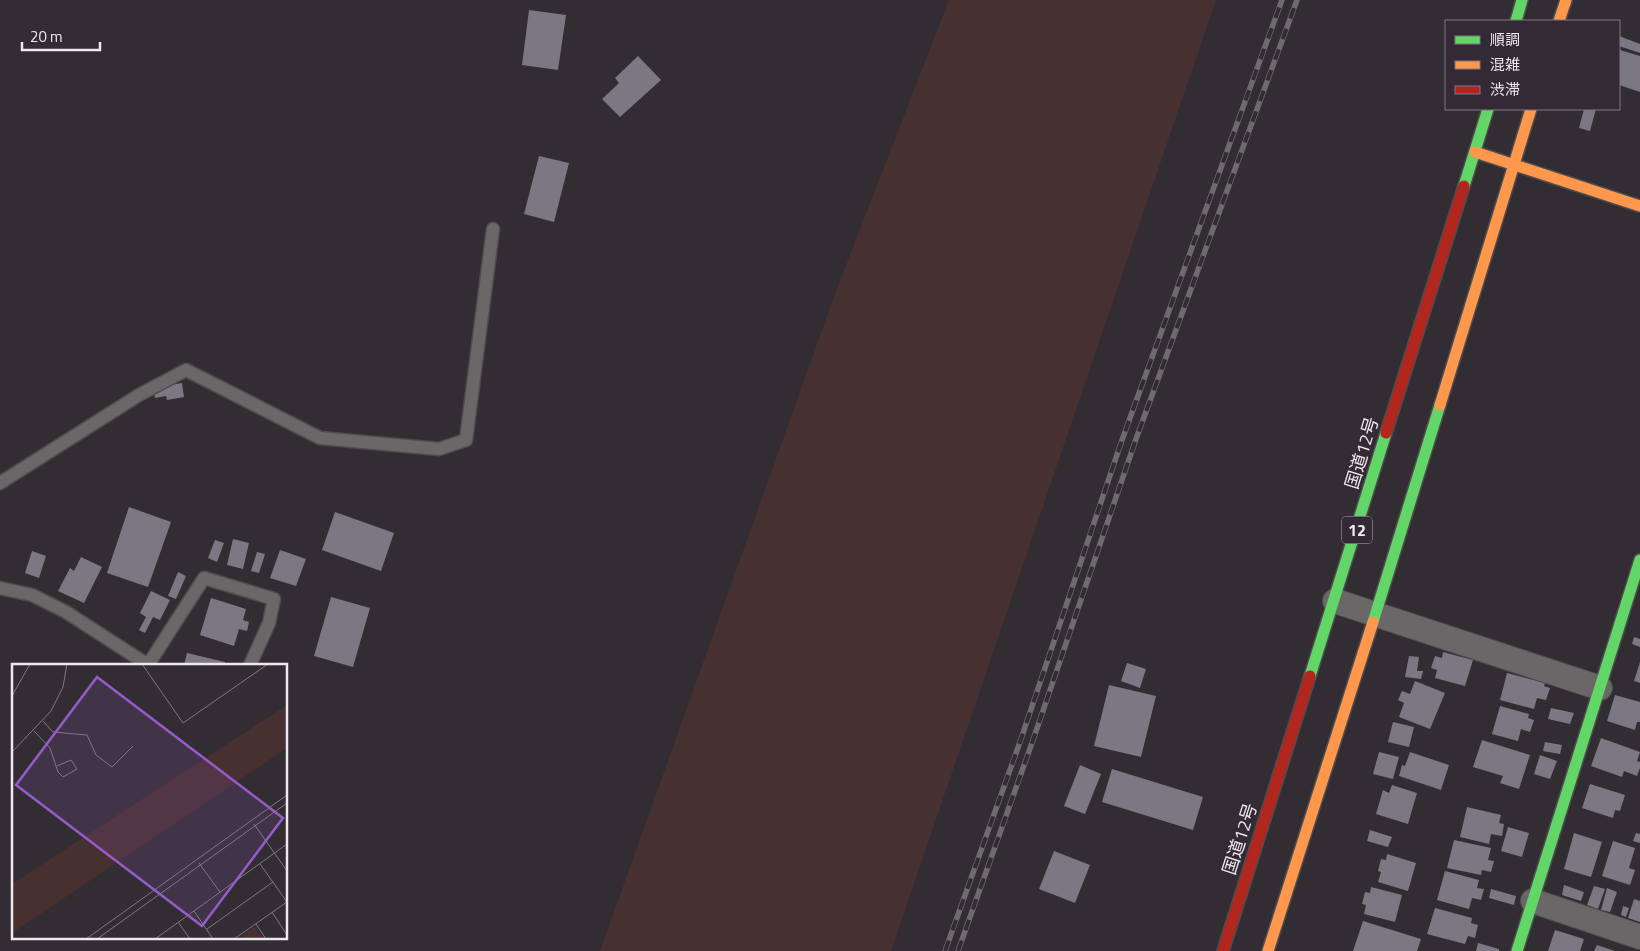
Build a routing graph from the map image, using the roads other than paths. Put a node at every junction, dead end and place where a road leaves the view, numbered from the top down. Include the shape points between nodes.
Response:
1 (1522, 0) edge
2 (1566, 0) edge
3 (1516, 20) edge
4 (1559, 20) edge
5 (1488, 110) edge
6 (1532, 110) edge
7 (1475, 152) junction
8 (1513, 166) junction
9 (1640, 206) edge
10 (493, 229) dead end
11 (0, 483) edge
12 (1640, 560) edge
13 (0, 588) edge
14 (1334, 601) junction
15 (1375, 614) junction
16 (146, 664) edge
17 (149, 664) edge
18 (250, 664) edge
19 (1600, 688) junction
20 (1533, 901) junction
21 (1640, 936) edge
22 (1223, 951) edge
23 (1268, 951) edge
24 (1517, 951) edge

1 - 3 main road
2 - 4 main road
5 - 7 main road, 国道12号 / 12
6 - 8 main road, 12
7 - 8 main road
7 - 14 main road, 国道12号 / 12
8 - 9 main road
8 - 15 main road, 12
10 - 11 lane via 466,440 439,449 320,438 186,370 139,395
12 - 19 main road
13 - 16 lane via 32,595 66,612
14 - 15 street
14 - 22 main road, 国道12号 / 12
15 - 19 street
15 - 23 main road, 12
17 - 18 lane via 204,578 274,599 269,623
19 - 20 main road
20 - 21 street
20 - 24 main road

